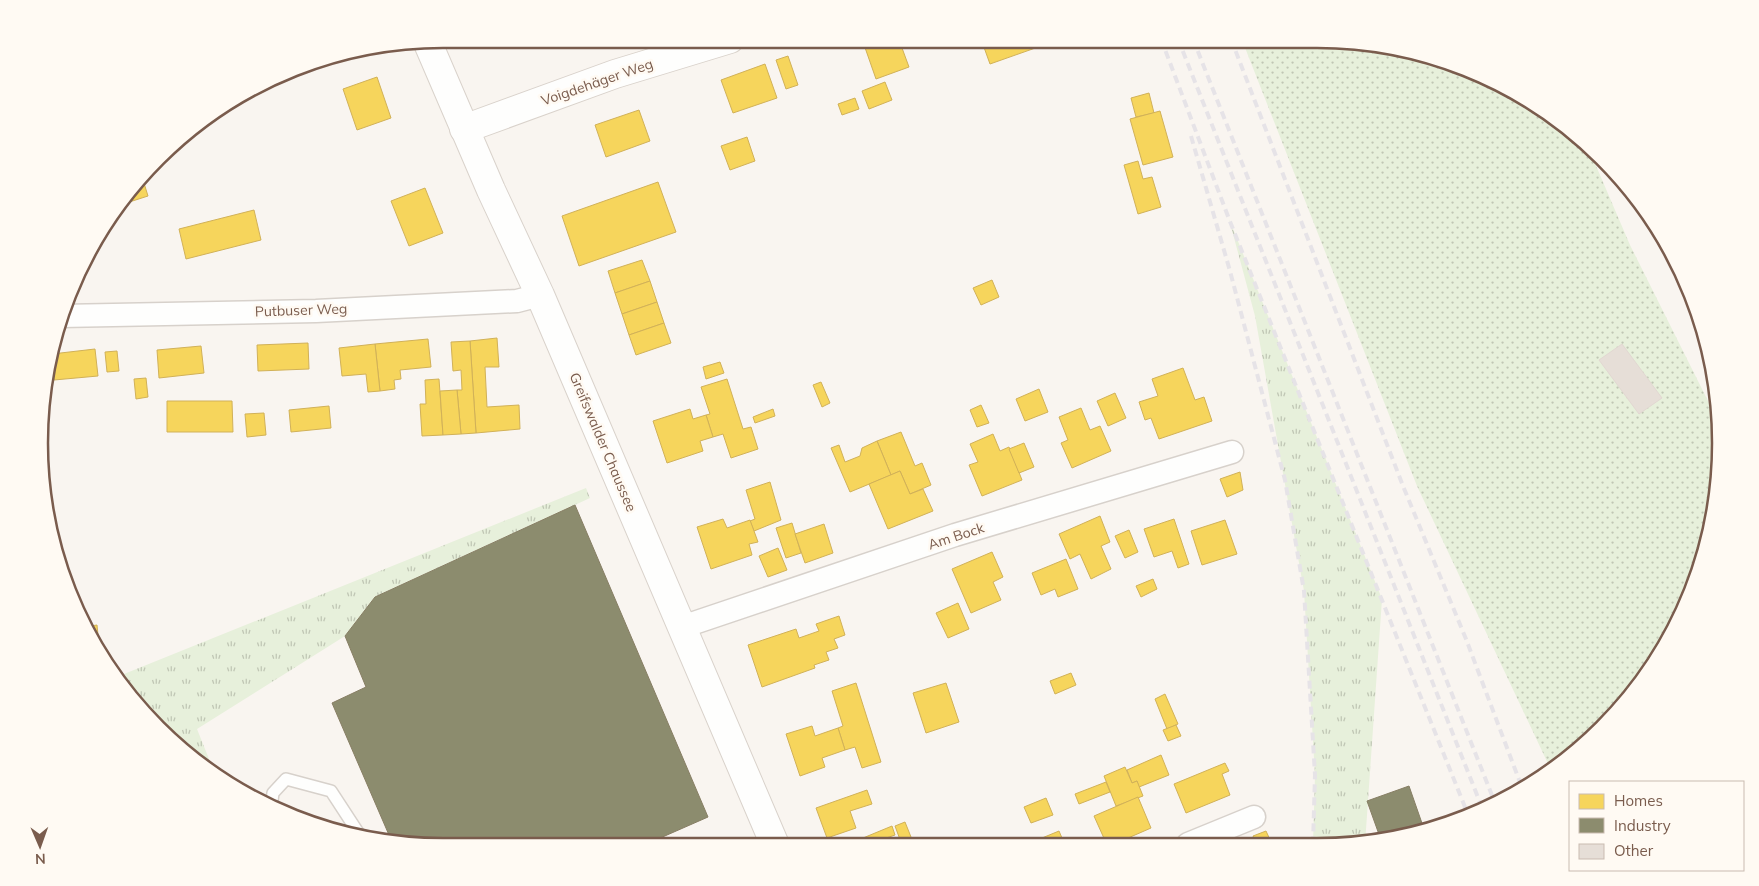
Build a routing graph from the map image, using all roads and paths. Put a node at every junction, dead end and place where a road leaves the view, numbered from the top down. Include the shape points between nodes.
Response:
1 (430, 48) edge
2 (700, 48) edge
3 (464, 129) junction
4 (540, 295) junction
5 (68, 316) edge
6 (1232, 452) dead end
7 (682, 627) junction
8 (272, 800) edge
9 (1254, 817) dead end
10 (355, 828) edge
11 (772, 838) edge
12 (1203, 838) edge

1 - 3 main road, Greifswalder Chaussee
2 - 3 main road, Voigdehäger Weg via 615,74
3 - 4 main road, Greifswalder Chaussee
4 - 5 street, Putbuser Weg via 517,301 325,310
4 - 7 main road, Greifswalder Chaussee
6 - 7 street, Am Bock via 956,535
7 - 11 main road, Greifswalder Chaussee
8 - 10 lane via 273,793 286,779 331,791
9 - 12 street

